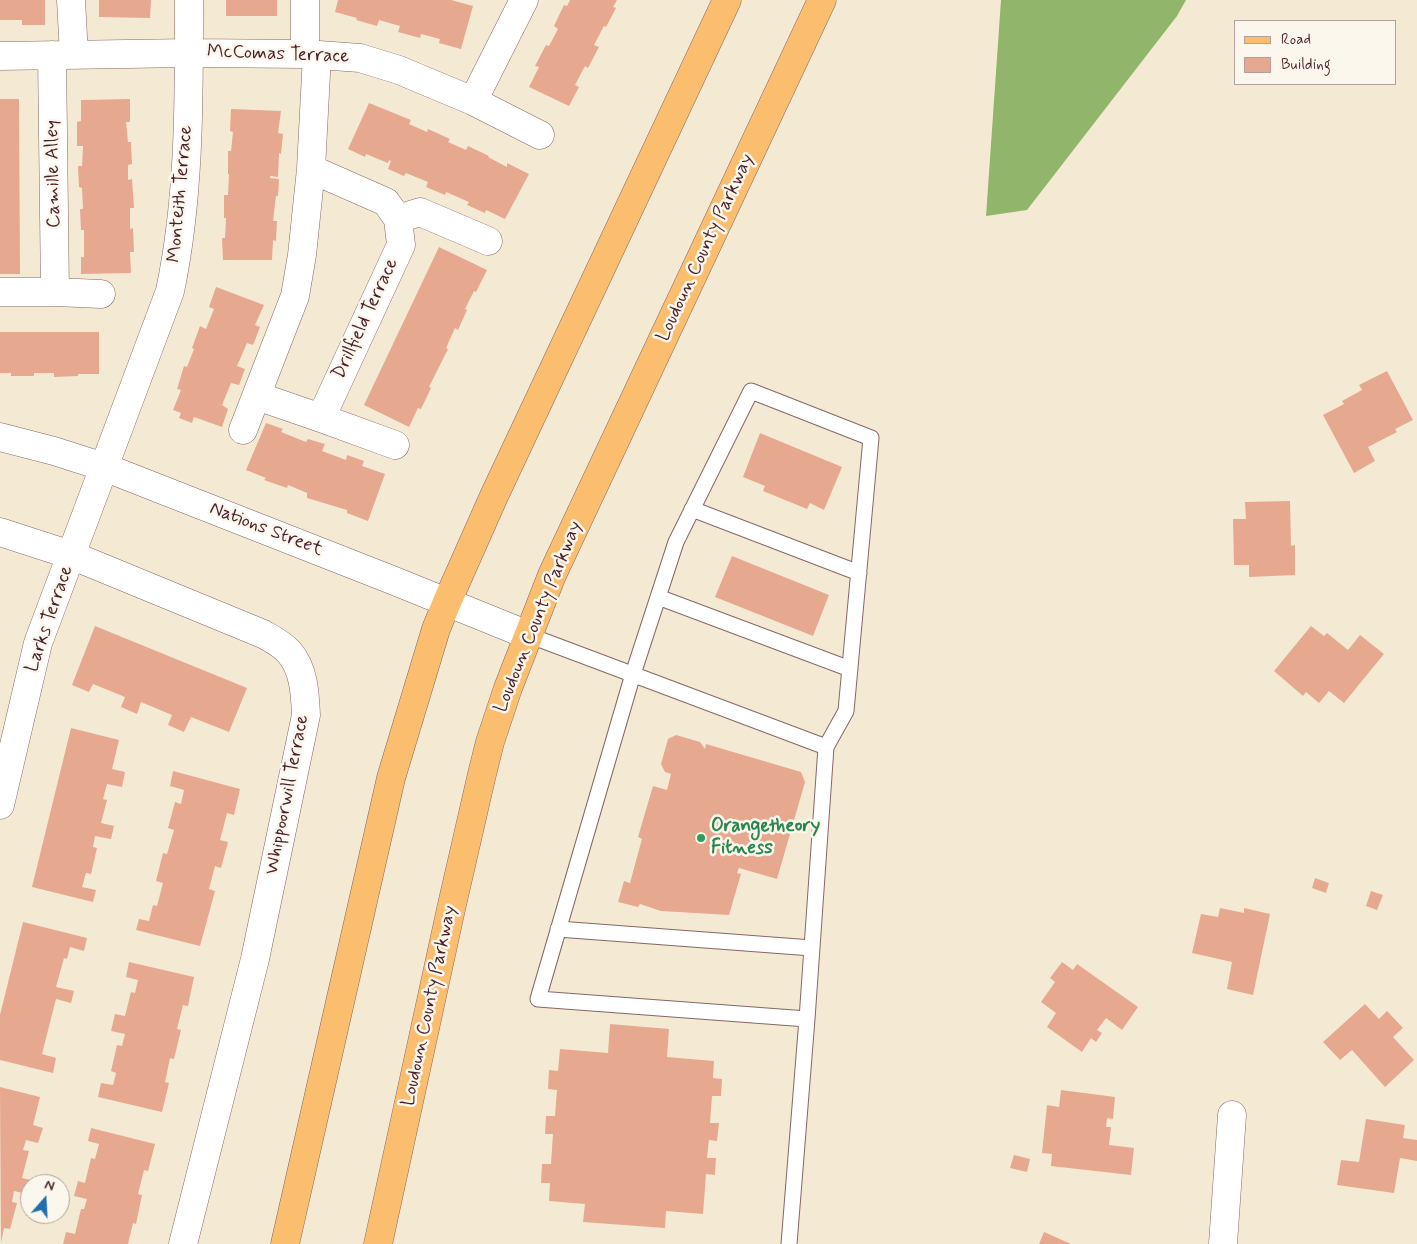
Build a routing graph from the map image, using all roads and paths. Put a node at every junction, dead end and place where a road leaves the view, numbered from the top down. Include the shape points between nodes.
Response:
1 (71, 0) edge
2 (189, 0) edge
3 (305, 0) edge
4 (524, 0) edge
5 (726, 0) edge
6 (822, 0) edge
7 (189, 52) junction
8 (311, 54) junction
9 (63, 55) junction
10 (0, 56) edge
11 (473, 101) junction
12 (540, 135) dead end
13 (311, 169) junction
14 (398, 219) junction
15 (488, 241) dead end
16 (0, 292) edge
17 (55, 292) junction
18 (101, 294) dead end
19 (257, 396) junction
20 (321, 418) junction
21 (243, 430) dead end
22 (0, 437) edge
23 (395, 445) dead end
24 (104, 467) junction
25 (692, 509) junction
26 (0, 532) edge
27 (71, 555) junction
28 (858, 573) junction
29 (658, 597) junction
30 (447, 602) junction
31 (528, 635) junction
32 (850, 670) junction
33 (633, 674) junction
34 (826, 747) junction
35 (0, 804) edge
36 (558, 929) junction
37 (812, 948) junction
38 (807, 1019) junction
39 (1232, 1115) dead end
40 (183, 1244) edge
41 (285, 1244) edge
42 (378, 1244) edge
43 (789, 1244) edge
44 (1223, 1244) edge

1 - 9 street, Camille Alley
2 - 7 street, Monteith Terrace
3 - 8 street
4 - 11 street
5 - 30 main road
6 - 31 main road, Loudoun County Parkway via 552,575
7 - 8 street, McComas Terrace
7 - 9 street, McComas Terrace
7 - 24 street, Monteith Terrace via 183,211 170,292
8 - 11 street, McComas Terrace via 376,62
8 - 13 street
9 - 10 street, McComas Terrace
9 - 17 street, Camille Alley
11 - 12 street, McComas Terrace
13 - 14 street via 386,202
13 - 19 street via 296,296
14 - 15 street via 420,212
14 - 20 street, Drillfield Terrace via 401,245
16 - 17 street
17 - 18 street
19 - 20 street
19 - 21 street
20 - 23 street
22 - 24 street, Nations Street
24 - 27 street, Larks Terrace
24 - 30 street, Nations Street
25 - 28 lane
25 - 28 lane via 750,391 871,438
25 - 29 lane via 676,542
26 - 27 street, Whippoorwill Terrace
27 - 35 street, Larks Terrace via 38,643
27 - 40 street, Whippoorwill Terrace via 263,634 288,652 305,687 306,715 255,960
28 - 32 lane
29 - 32 lane
29 - 33 lane
30 - 31 street, Nations Street
30 - 41 main road via 391,778
31 - 33 lane
31 - 42 main road, Loudoun County Parkway via 488,750
32 - 34 lane via 846,711
33 - 34 lane
33 - 36 lane
34 - 37 lane
36 - 37 lane
36 - 38 lane via 538,999
37 - 38 lane
38 - 43 lane
39 - 44 street

